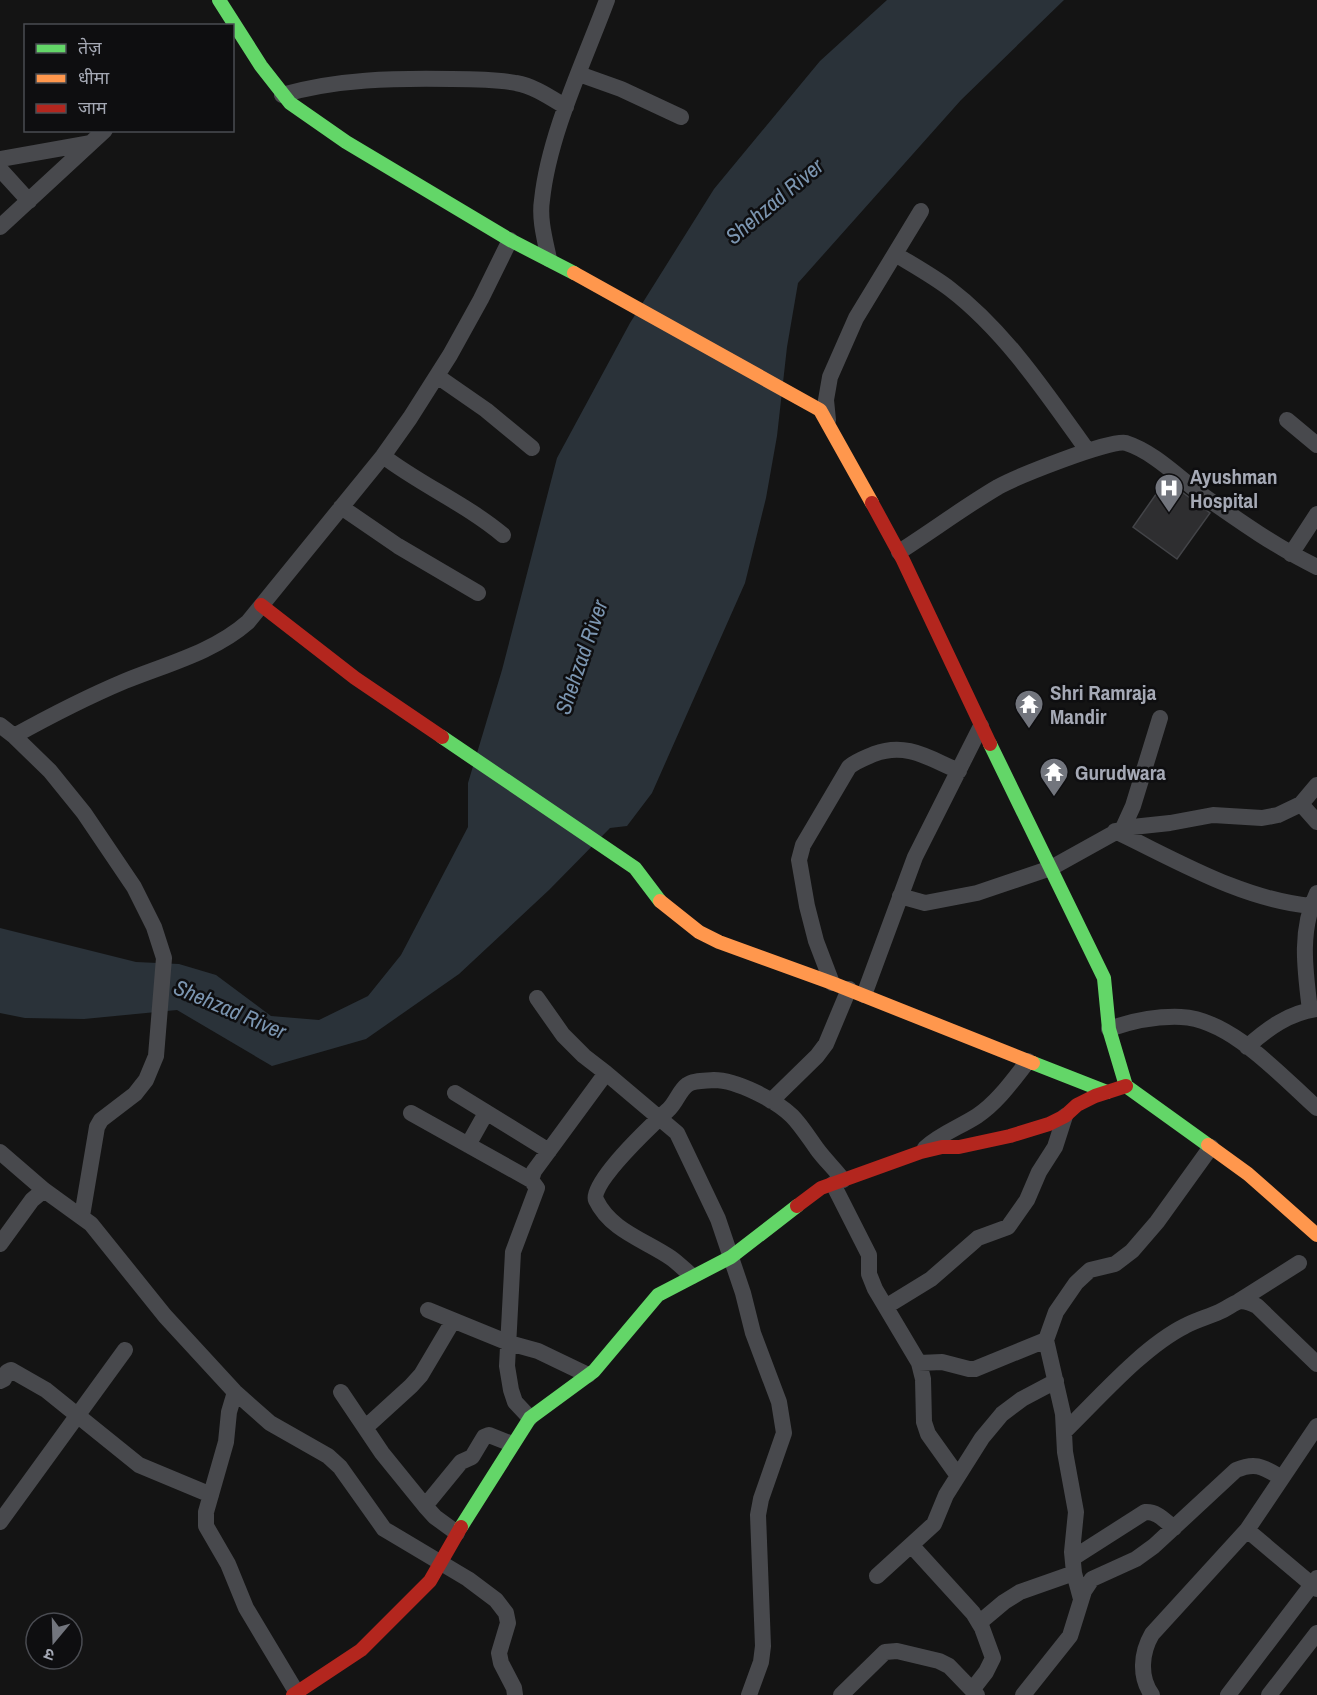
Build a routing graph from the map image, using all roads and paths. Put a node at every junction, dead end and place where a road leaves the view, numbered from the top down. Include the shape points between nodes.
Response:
1 (219, 0) edge
2 (608, 0) edge
3 (234, 24) edge
4 (234, 24) edge
5 (579, 74) junction
6 (282, 95) junction
7 (566, 107) junction
8 (681, 117) dead end
9 (103, 132) edge
10 (91, 144) junction
11 (0, 159) edge
12 (0, 169) edge
13 (29, 201) junction
14 (921, 211) dead end
15 (0, 227) edge
16 (510, 240) junction
17 (895, 254) junction
18 (549, 259) junction
19 (437, 376) junction
20 (1287, 420) dead end
21 (829, 426) junction
22 (1317, 445) edge
23 (532, 448) dead end
24 (1088, 450) junction
25 (382, 456) junction
26 (341, 507) junction
27 (1317, 514) edge
28 (504, 535) dead end
29 (899, 552) junction
30 (1291, 554) junction
31 (1317, 567) edge
32 (478, 593) dead end
33 (261, 605) junction
34 (1160, 718) dead end
35 (0, 725) edge
36 (981, 726) junction
37 (14, 736) junction
38 (959, 771) junction
39 (1317, 785) edge
40 (1300, 804) junction
41 (1317, 822) edge
42 (1119, 830) junction
43 (1051, 868) junction
44 (900, 896) junction
45 (1313, 907) edge
46 (832, 983) junction
47 (857, 992) junction
48 (537, 998) dead end
49 (1313, 1009) edge
50 (1109, 1029) junction
51 (1247, 1047) junction
52 (1028, 1061) junction
53 (606, 1073) junction
54 (1125, 1086) junction
55 (1107, 1092) junction
56 (456, 1093) dead end
57 (771, 1101) junction
58 (1317, 1108) edge
59 (411, 1113) dead end
60 (486, 1113) junction
61 (1065, 1116) junction
62 (659, 1117) junction
63 (468, 1145) junction
64 (1211, 1147) junction
65 (549, 1151) junction
66 (0, 1152) edge
67 (921, 1152) junction
68 (531, 1180) junction
69 (838, 1182) junction
70 (44, 1190) junction
71 (82, 1216) junction
72 (1317, 1235) edge
73 (0, 1244) edge
74 (731, 1257) junction
75 (1299, 1263) dead end
76 (692, 1276) junction
77 (1239, 1301) junction
78 (887, 1306) junction
79 (428, 1310) dead end
80 (453, 1321) junction
81 (1046, 1340) junction
82 (509, 1343) junction
83 (124, 1350) dead end
84 (920, 1363) junction
85 (1317, 1364) edge
86 (588, 1375) junction
87 (1056, 1381) junction
88 (0, 1382) edge
89 (235, 1392) junction
90 (341, 1392) dead end
91 (77, 1415) junction
92 (530, 1418) junction
93 (1317, 1426) edge
94 (366, 1427) junction
95 (1064, 1432) junction
96 (512, 1444) junction
97 (958, 1476) junction
98 (1282, 1478) junction
99 (211, 1495) junction
100 (425, 1506) junction
101 (0, 1522) edge
102 (1174, 1528) junction
103 (1247, 1530) junction
104 (457, 1533) junction
105 (912, 1546) junction
106 (439, 1563) junction
107 (1073, 1566) junction
108 (877, 1576) dead end
109 (1315, 1584) edge
110 (1081, 1599) junction
111 (979, 1623) junction
112 (1317, 1634) edge
113 (514, 1691) edge
114 (975, 1692) edge
115 (295, 1694) edge
116 (753, 1694) edge
117 (530, 1695) edge
118 (841, 1695) edge
119 (1023, 1695) edge
120 (1152, 1695) edge
121 (1228, 1695) edge
122 (1269, 1695) edge

1 - 3 street
2 - 5 street
4 - 6 street
5 - 7 street
5 - 8 street
6 - 7 street via 329,84 417,78 494,80 531,87
6 - 16 street via 346,142
7 - 18 street via 542,201
9 - 10 street
10 - 11 street
10 - 13 street
12 - 13 street
13 - 15 street
14 - 17 street
16 - 18 street
16 - 19 street
17 - 21 street via 856,318 830,377 826,400
17 - 24 street via 949,288 1004,340
18 - 21 street via 820,410
19 - 23 street
19 - 25 street
20 - 22 street
21 - 29 street
24 - 29 street via 999,486
24 - 30 street via 1124,442 1143,450
25 - 26 street
25 - 28 street
26 - 32 street
26 - 33 street
27 - 30 street
29 - 36 street
30 - 31 street
33 - 37 street via 233,635 114,686
33 - 46 street via 327,658 635,868 658,899 699,932
34 - 42 street via 1133,806
35 - 37 street
36 - 38 street
36 - 43 street
37 - 71 street via 50,771 84,813 134,887 164,958 156,1056 135,1094 97,1127
38 - 44 street via 915,857
38 - 46 street via 907,749 887,749 849,767 803,845 799,860 816,940
39 - 40 street
40 - 41 street
40 - 42 street via 1262,818 1213,815
42 - 43 street
42 - 45 street via 1234,888
43 - 44 street via 937,903
43 - 50 street via 1104,978
44 - 47 street
45 - 49 street via 1305,942
46 - 47 street
47 - 52 street
47 - 57 street via 817,1056
48 - 53 street via 563,1035
49 - 51 street via 1280,1021
50 - 51 street via 1136,1020 1182,1017 1224,1031
50 - 54 street
51 - 58 street
52 - 55 street
52 - 67 street via 979,1115
53 - 62 street
53 - 65 street
54 - 55 street
54 - 64 street
55 - 61 street via 1077,1105
56 - 60 street
57 - 62 street via 728,1082 691,1083
57 - 69 street via 792,1115
59 - 63 street
60 - 63 street
60 - 65 street
61 - 67 street via 1010,1136
61 - 78 street via 1055,1147 1008,1227 978,1238 932,1279
62 - 74 street via 682,1141
62 - 76 street via 609,1172 594,1193 595,1198 607,1217 624,1231
63 - 68 street
64 - 72 street
64 - 81 street via 1132,1251 1115,1264 1090,1270 1076,1283 1056,1312
65 - 68 street
66 - 70 street
67 - 69 street
68 - 82 street via 537,1188 513,1252
69 - 74 street via 821,1188
69 - 78 street via 869,1255 869,1274
70 - 71 street
70 - 73 street
71 - 89 street
74 - 76 street
74 - 116 street via 778,1402 784,1433 758,1515 763,1646
75 - 77 street
76 - 86 street via 658,1295
77 - 85 street via 1257,1306
77 - 95 street via 1163,1340
78 - 84 street
79 - 80 street
80 - 82 street
80 - 94 street via 421,1374
81 - 84 street via 975,1369 942,1362
81 - 87 street
82 - 86 street via 538,1351
82 - 92 street via 511,1390 515,1402
83 - 91 street
84 - 97 street via 926,1428
86 - 92 street
87 - 95 street
87 - 97 street via 1002,1414
88 - 91 street via 11,1370 46,1390
89 - 99 street
89 - 106 street via 270,1423 328,1456 384,1529
90 - 94 street
91 - 99 street via 146,1469
91 - 101 street
92 - 96 street
93 - 98 street
94 - 100 street
95 - 107 street via 1076,1512
96 - 100 street via 489,1435 484,1437 472,1457 461,1462
96 - 104 street
97 - 105 street via 934,1524
98 - 102 street via 1263,1467 1249,1465 1236,1470
98 - 103 street
99 - 115 street via 206,1526 228,1564 246,1608
100 - 104 street
102 - 107 street via 1158,1515 1145,1512
102 - 110 street via 1136,1559 1092,1579
103 - 109 street
103 - 120 street via 1145,1646 1142,1669
104 - 106 street
105 - 108 street
105 - 111 street
106 - 113 street via 478,1586 506,1613 501,1663
106 - 115 street via 430,1581 361,1650
107 - 110 street
107 - 111 street via 1004,1602
109 - 121 street
110 - 119 street via 1070,1636
111 - 114 street via 993,1658
112 - 122 street
113 - 117 street
114 - 118 street via 939,1661 891,1651 880,1656

